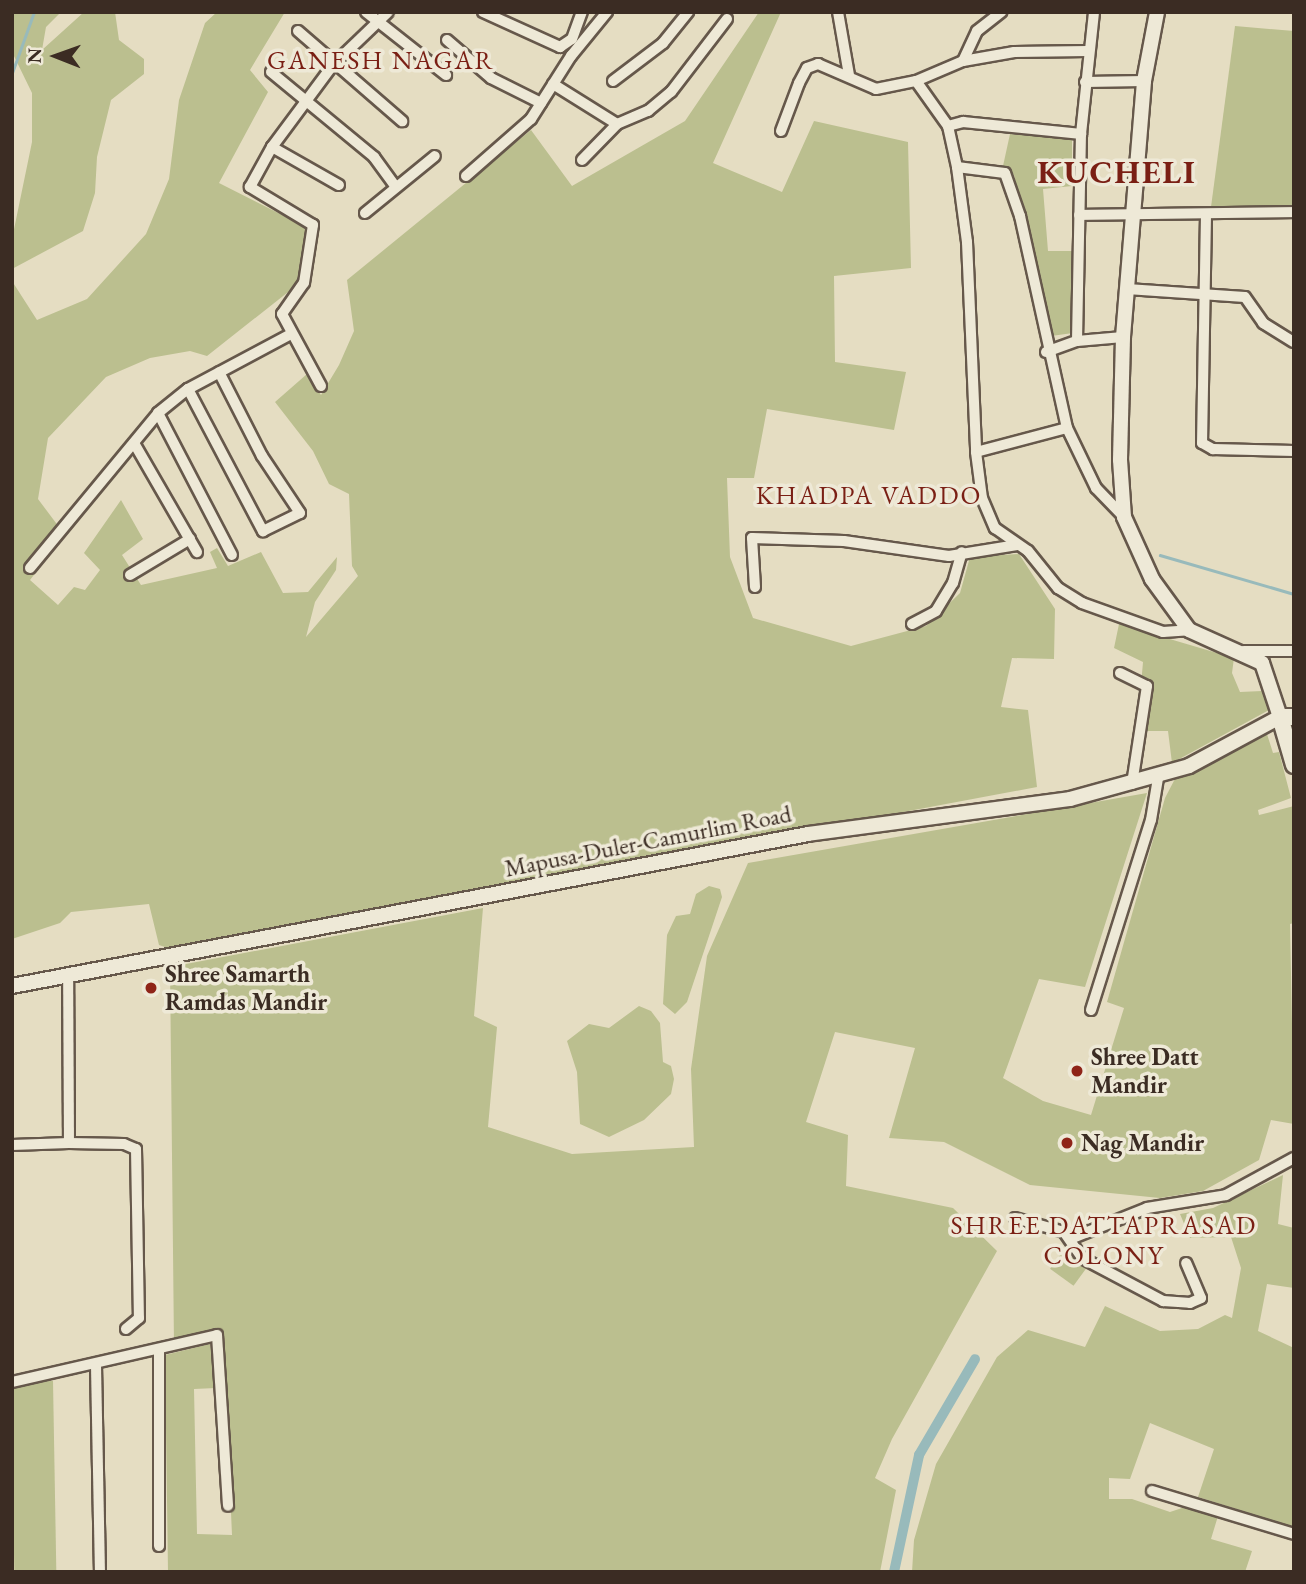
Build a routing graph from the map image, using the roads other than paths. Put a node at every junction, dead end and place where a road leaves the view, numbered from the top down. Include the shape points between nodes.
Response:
1 (366, 12) edge
2 (388, 12) edge
3 (483, 12) edge
4 (582, 12) edge
5 (607, 12) edge
6 (688, 12) edge
7 (838, 12) edge
8 (1001, 12) edge
9 (1094, 12) edge
10 (1157, 12) edge
11 (727, 19) dead end
12 (376, 23) junction
13 (298, 31) dead end
14 (447, 40) dead end
15 (1088, 51) junction
16 (962, 61) junction
17 (333, 65) junction
18 (271, 72) dead end
19 (446, 75) dead end
20 (849, 75) junction
21 (613, 81) dead end
22 (916, 81) junction
23 (1144, 81) junction
24 (1085, 82) junction
25 (553, 83) junction
26 (306, 103) junction
27 (541, 103) junction
28 (402, 121) dead end
29 (617, 124) junction
30 (948, 126) junction
31 (781, 131) dead end
32 (1080, 134) junction
33 (272, 147) junction
34 (435, 156) dead end
35 (582, 160) dead end
36 (957, 167) junction
37 (467, 176) dead end
38 (339, 185) dead end
39 (396, 187) junction
40 (365, 212) dead end
41 (1294, 212) edge
42 (1134, 214) junction
43 (1079, 215) junction
44 (1206, 215) junction
45 (1127, 289) junction
46 (1201, 293) junction
47 (291, 334) junction
48 (1124, 337) junction
49 (1077, 341) junction
50 (1294, 342) edge
51 (1046, 352) junction
52 (219, 372) junction
53 (321, 386) dead end
54 (188, 389) junction
55 (158, 413) junction
56 (1067, 428) junction
57 (134, 443) junction
58 (1294, 451) edge
59 (976, 452) junction
60 (1124, 517) junction
61 (190, 539) junction
62 (1017, 545) junction
63 (197, 552) dead end
64 (962, 552) junction
65 (232, 555) dead end
66 (30, 568) dead end
67 (130, 575) dead end
68 (755, 587) dead end
69 (912, 624) dead end
70 (1189, 630) junction
71 (1244, 650) junction
72 (1294, 650) edge
73 (1119, 673) dead end
74 (1287, 717) edge
75 (1294, 765) edge
76 (1158, 778) junction
77 (1132, 784) junction
78 (68, 975) junction
79 (12, 986) edge
80 (1091, 1010) dead end
81 (69, 1143) junction
82 (12, 1145) edge
83 (1294, 1158) edge
84 (1015, 1218) dead end
85 (1070, 1239) junction
86 (1186, 1263) dead end
87 (126, 1329) dead end
88 (159, 1350) junction
89 (96, 1366) junction
90 (12, 1382) edge
91 (1152, 1490) dead end
92 (228, 1506) dead end
93 (1294, 1534) edge
94 (159, 1545) dead end
95 (100, 1572) edge

1 - 12 street
2 - 12 street
3 - 4 street via 560,47 572,39
5 - 25 street
6 - 21 street via 663,43
7 - 20 street
8 - 16 street via 977,31
9 - 15 street
10 - 23 street
11 - 29 street via 671,92 648,111
12 - 17 street
12 - 19 street via 415,46
13 - 17 street
14 - 27 street via 491,78
15 - 16 street via 1014,52
15 - 24 street
16 - 22 street
17 - 26 street
17 - 28 street
18 - 26 street
20 - 22 street via 876,89
20 - 31 street via 818,64 807,68
22 - 30 street
23 - 24 street
23 - 42 street
24 - 32 street
25 - 27 street
25 - 29 street
26 - 33 street
26 - 39 street via 374,157
27 - 37 street via 531,119
29 - 35 street
30 - 32 street via 963,122
30 - 36 street
32 - 43 street
33 - 38 street
33 - 47 street via 250,187 313,225 304,283 282,314
34 - 39 street
36 - 51 street via 1004,173 1020,216
36 - 59 street via 967,242
39 - 40 street
41 - 44 street
42 - 43 street
42 - 44 street
42 - 45 street
43 - 49 street
44 - 46 street
45 - 46 street
45 - 48 street
46 - 50 street via 1245,298 1263,323
46 - 58 street via 1202,443 1213,449
47 - 52 street
47 - 53 street
48 - 49 street
48 - 60 street via 1120,460
49 - 51 street
51 - 56 street
52 - 54 street
52 - 54 street via 262,456 300,513 264,531
54 - 55 street
55 - 57 street
55 - 65 street
56 - 59 street
56 - 60 street via 1096,488
57 - 61 street
57 - 66 street
59 - 62 street via 982,498 995,528
60 - 70 street via 1152,579
61 - 63 street
61 - 67 street
62 - 64 street
62 - 70 street via 1028,551 1058,588 1082,603 1163,632
64 - 68 street via 949,555 844,541 752,538
64 - 69 street via 953,583 936,611
70 - 71 street
71 - 72 street
71 - 74 street via 1262,663
73 - 77 street via 1147,686
74 - 75 main road
74 - 76 street, Mapusa-Duler-Camurlim Road
76 - 77 street, Mapusa-Duler-Camurlim Road
76 - 80 street via 1150,820
77 - 78 street, Mapusa-Duler-Camurlim Road via 1070,799 795,836
78 - 79 street, Mapusa-Duler-Camurlim Road
78 - 81 street
81 - 82 street
81 - 87 street via 124,1144 136,1149 139,1318
83 - 85 street via 1226,1195 1147,1209
84 - 85 street via 1064,1232
85 - 86 street via 1082,1258 1163,1301 1190,1303 1201,1298
88 - 89 street
88 - 92 street via 217,1335
88 - 94 street
89 - 90 street
89 - 95 street
91 - 93 street

